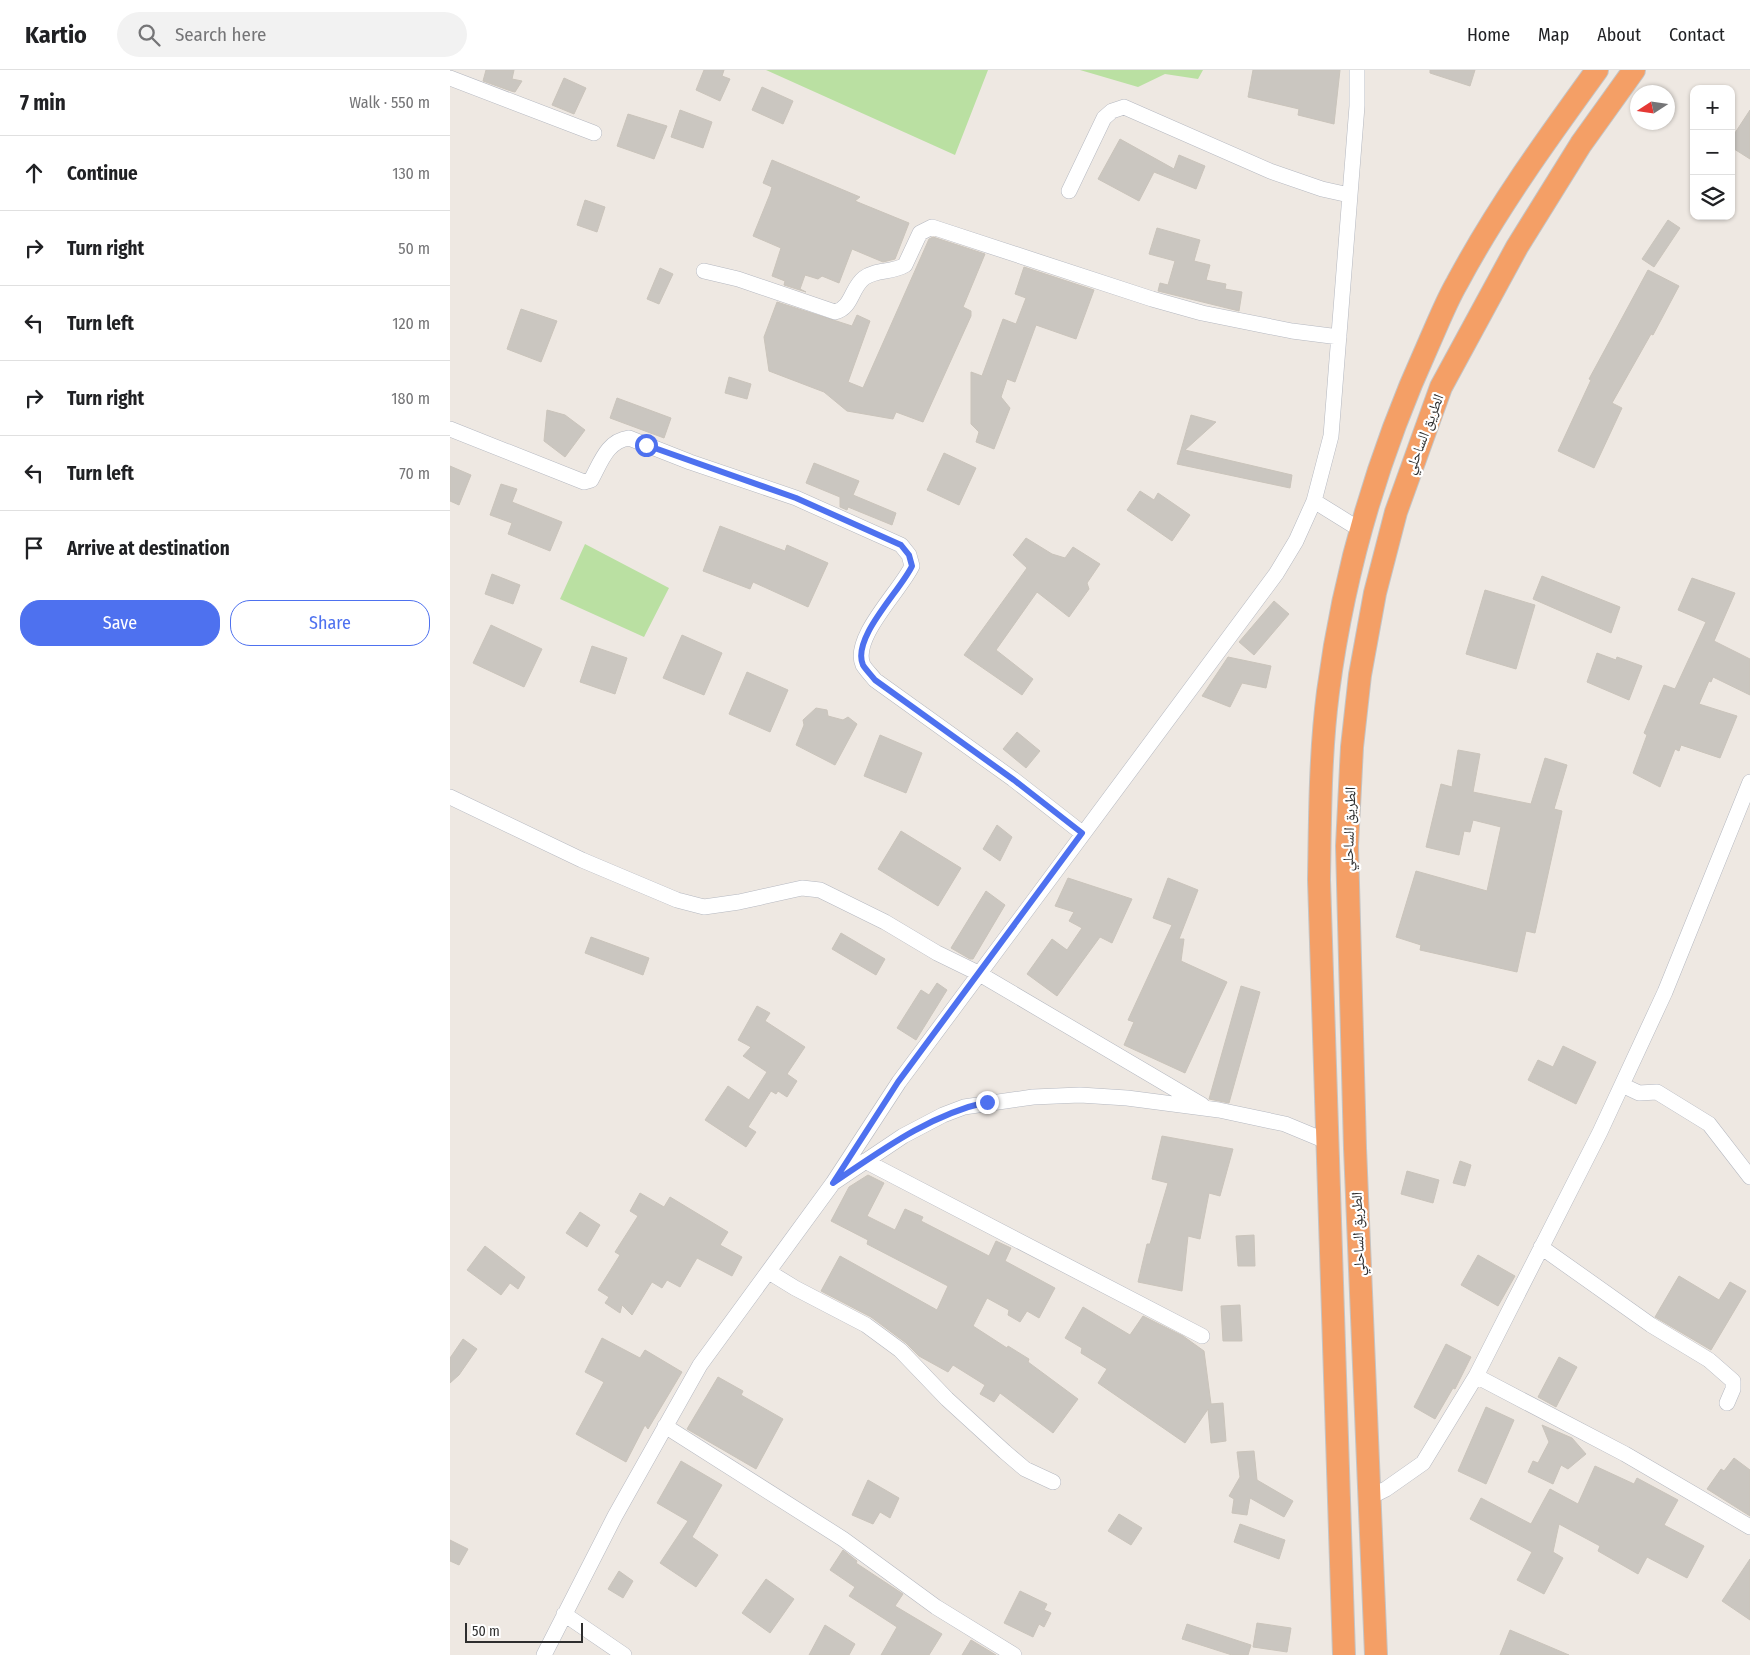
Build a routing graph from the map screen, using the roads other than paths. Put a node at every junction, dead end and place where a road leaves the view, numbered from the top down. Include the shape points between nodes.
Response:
1 (1357, 70) edge
2 (1597, 70) edge
3 (1634, 70) edge
4 (450, 78) edge
5 (594, 133) dead end
6 (1069, 191) dead end
7 (1349, 195) junction
8 (704, 271) dead end
9 (1339, 337) junction
10 (450, 429) edge
11 (1314, 501) junction
12 (1359, 529) junction
13 (1750, 782) edge
14 (450, 797) edge
15 (1082, 833) junction
16 (978, 973) junction
17 (1622, 1085) junction
18 (1207, 1108) junction
19 (1326, 1141) junction
20 (865, 1162) junction
21 (1750, 1177) edge
22 (833, 1183) junction
23 (1541, 1247) junction
24 (769, 1272) junction
25 (1202, 1336) dead end
26 (1476, 1376) junction
27 (1727, 1403) dead end
28 (666, 1426) junction
29 (1053, 1482) dead end
30 (1368, 1498) junction
31 (1750, 1527) edge
32 (564, 1614) junction
33 (544, 1655) edge
34 (624, 1655) edge
35 (1014, 1655) edge
36 (1344, 1655) edge
37 (1376, 1655) edge

1 - 7 street
2 - 12 highway, الطريق الساحلي via 1513,187 1456,284 1409,387 1377,469
3 - 30 highway, الطريق الساحلي via 1581,144 1517,247 1441,387 1396,512 1375,593 1360,675 1346,846
4 - 5 street
6 - 7 street via 1104,118 1124,107 1270,171
7 - 9 street
8 - 9 street via 738,279 835,312 846,307 865,277 905,265 920,233 932,227 1161,302 1292,331
9 - 11 street via 1331,436
10 - 15 street via 584,482 592,480 608,449 619,440 629,438 796,498 901,545 912,566 905,581 873,623 862,648 863,664 875,680
11 - 12 street
11 - 15 street via 1296,542 1276,574
12 - 19 highway, الطريق الساحلي via 1328,692 1321,789 1319,880
13 - 17 street via 1665,992
14 - 16 street via 582,860 677,900 704,906 802,888 820,890
15 - 16 street
16 - 18 street
16 - 22 street via 898,1082
17 - 21 street via 1639,1093 1657,1092 1709,1124
17 - 23 street
18 - 19 street via 1285,1124
18 - 20 street via 1080,1095 987,1102 943,1115 903,1136
19 - 36 highway, الطريق الساحلي
20 - 22 street
20 - 25 street
22 - 24 street
23 - 26 street
23 - 27 street via 1651,1325 1709,1360 1732,1381 1733,1389
24 - 28 street via 700,1365
24 - 29 street via 866,1325 900,1350 1005,1452 1025,1469
26 - 30 street via 1423,1462
26 - 31 street via 1625,1454
28 - 32 street
28 - 35 street via 843,1539 936,1607
30 - 37 highway, الطريق الساحلي
32 - 33 street
32 - 34 street

